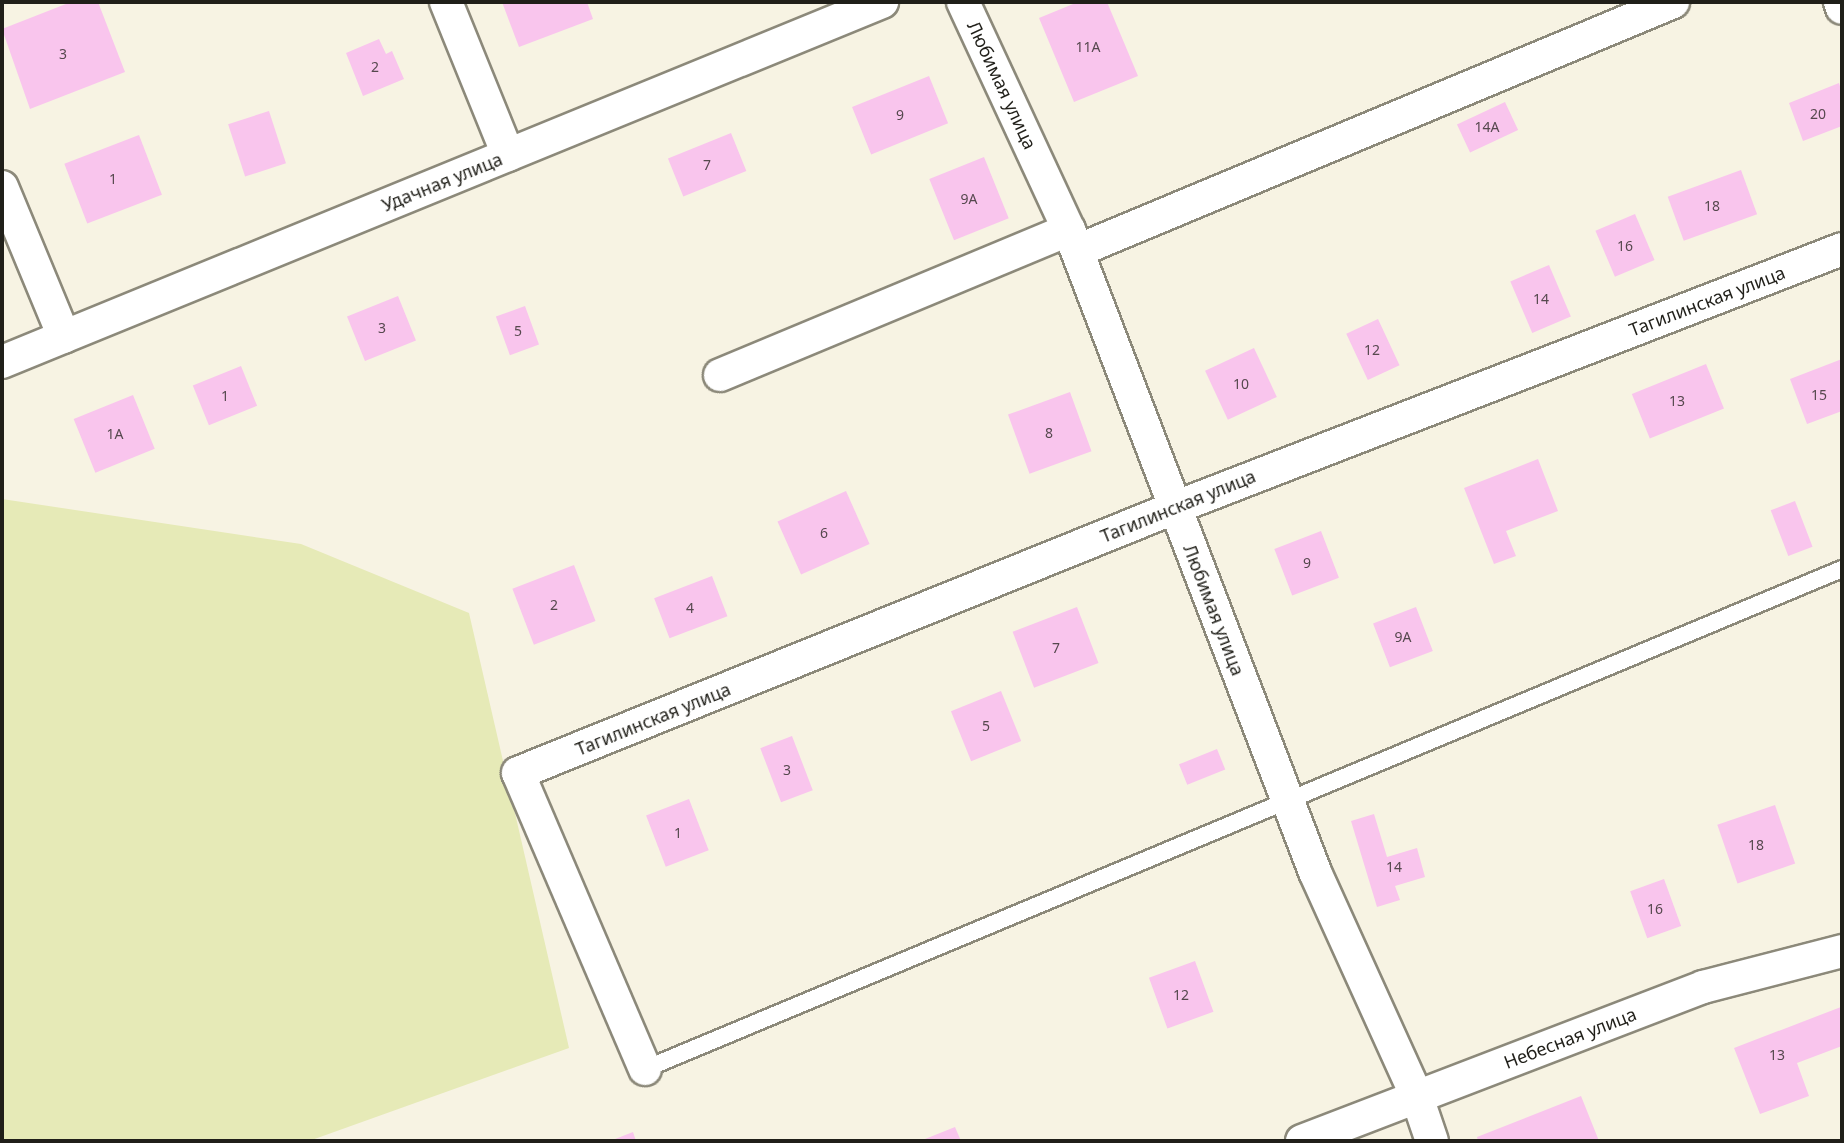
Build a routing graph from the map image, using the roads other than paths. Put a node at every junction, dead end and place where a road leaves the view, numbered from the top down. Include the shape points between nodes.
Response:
1 (446, 2) edge
2 (882, 2) edge
3 (963, 2) edge
4 (1673, 2) edge
5 (1840, 2) edge
6 (1842, 8) edge
7 (508, 155) junction
8 (2, 187) edge
9 (1073, 240) junction
10 (1842, 249) edge
11 (64, 337) junction
12 (2, 362) edge
13 (720, 375) dead end
14 (1174, 508) junction
15 (1842, 569) edge
16 (1287, 800) junction
17 (1842, 951) edge
18 (645, 1069) joint
19 (1417, 1097) junction
20 (1302, 1141) edge
21 (1432, 1141) edge

1 - 7 street
2 - 7 street, Удачная улица
3 - 9 street, Любимая улица
4 - 9 street
5 - 6 street
7 - 11 street, Удачная улица
8 - 11 street
9 - 13 street
9 - 14 street, Любимая улица
10 - 14 street, Тагилинская улица
11 - 12 street, Удачная улица
14 - 16 street, Любимая улица
14 - 18 street, Тагилинская улица via 518,773
15 - 16 lane
16 - 18 lane
16 - 19 street, Любимая улица
17 - 19 street, Небесная улица via 1703,987
19 - 20 street, Небесная улица
19 - 21 street, Любимая улица

